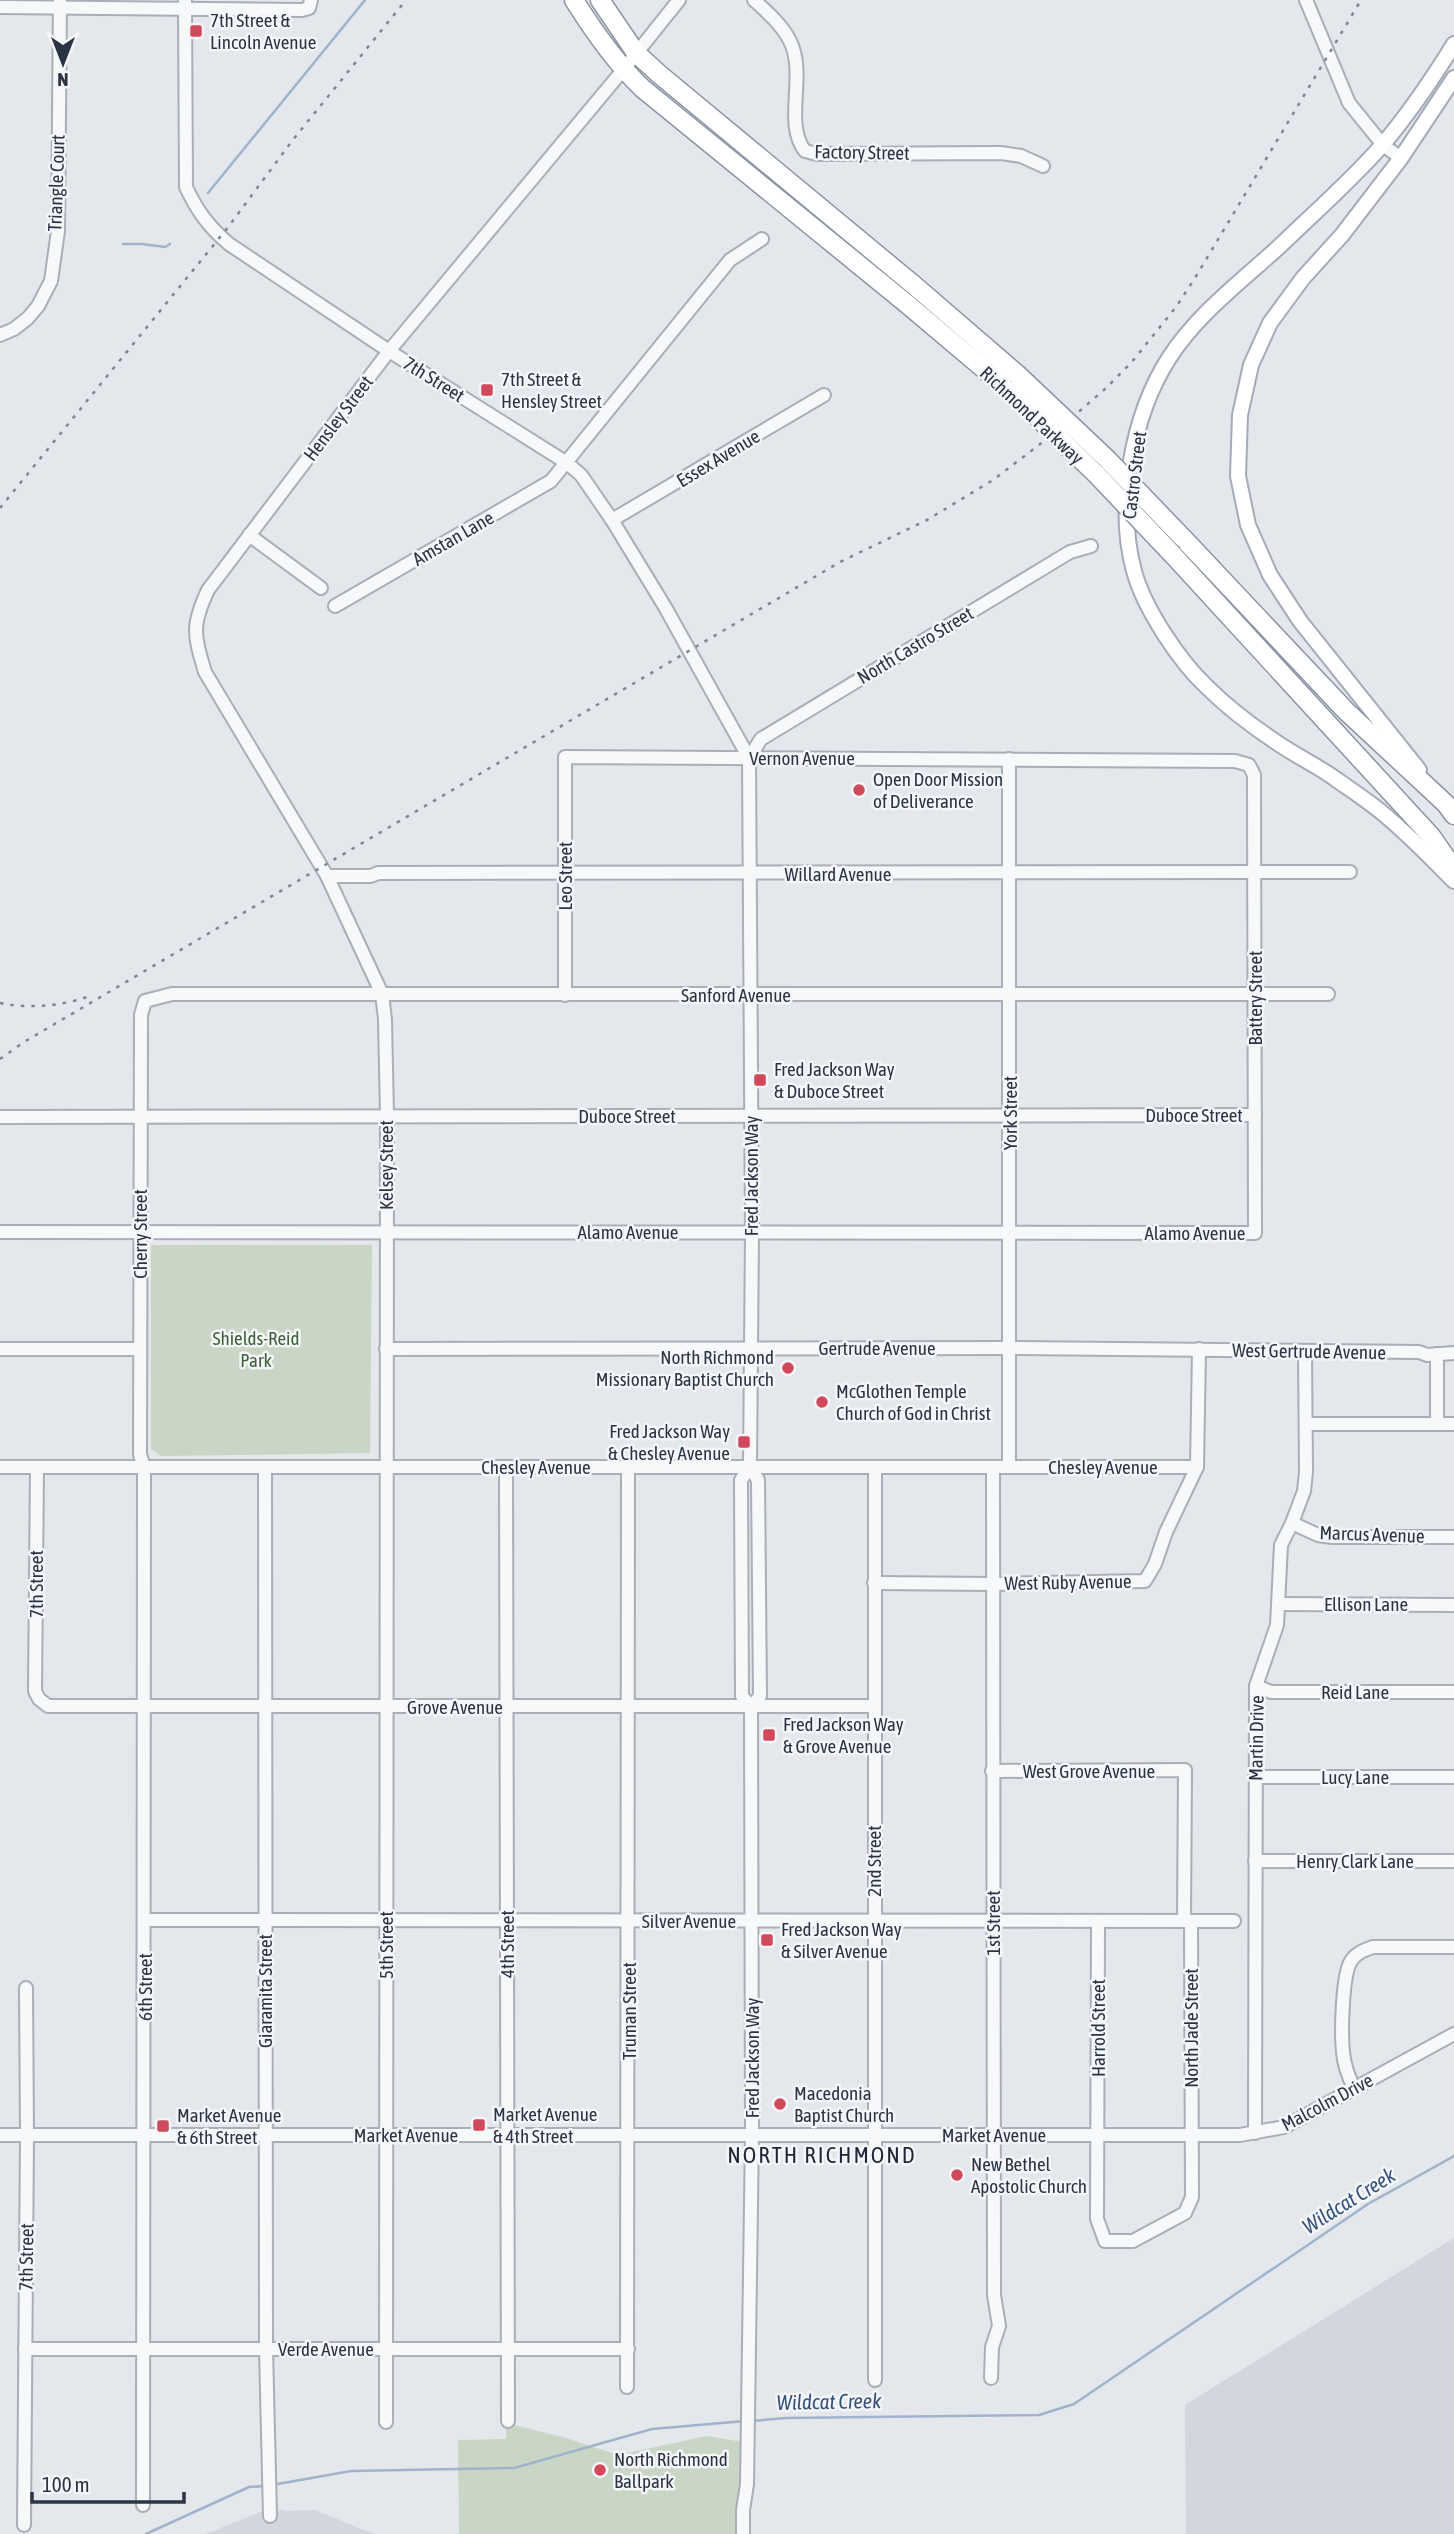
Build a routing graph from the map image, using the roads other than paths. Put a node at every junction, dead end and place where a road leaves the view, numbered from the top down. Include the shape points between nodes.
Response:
1 (574, 0) edge
2 (600, 0) edge
3 (679, 0) edge
4 (754, 0) edge
5 (1306, 0) edge
6 (60, 4) edge
7 (310, 4) edge
8 (185, 5) edge
9 (0, 7) edge
10 (1454, 44) edge
11 (636, 53) junction
12 (623, 71) junction
13 (1454, 78) edge
14 (1383, 145) junction
15 (1401, 158) junction
16 (1042, 166) dead end
17 (762, 239) dead end
18 (0, 335) edge
19 (389, 351) junction
20 (1013, 382) junction
21 (824, 395) dead end
22 (567, 463) junction
23 (612, 520) junction
24 (249, 535) junction
25 (1091, 546) dead end
26 (321, 588) dead end
27 (335, 606) dead end
28 (565, 757) joint
29 (749, 758) junction
30 (1009, 759) junction
31 (1248, 765) joint
32 (1450, 810) edge
33 (1454, 869) edge
34 (1350, 872) dead end
35 (1009, 873) junction
36 (565, 874) junction
37 (751, 874) junction
38 (1254, 874) junction
39 (327, 876) junction
40 (1454, 881) edge
41 (1328, 994) dead end
42 (382, 995) junction
43 (565, 995) junction
44 (750, 995) junction
45 (1009, 995) junction
46 (1255, 995) junction
47 (145, 1001) joint
48 (1010, 1115) junction
49 (1255, 1115) junction
50 (387, 1116) junction
51 (751, 1116) junction
52 (0, 1117) edge
53 (141, 1117) junction
54 (0, 1232) edge
55 (139, 1232) junction
56 (752, 1232) junction
57 (386, 1233) junction
58 (1009, 1233) junction
59 (1255, 1233) joint
60 (1454, 1347) edge
61 (751, 1348) junction
62 (1010, 1348) junction
63 (0, 1349) edge
64 (139, 1349) junction
65 (386, 1349) junction
66 (1199, 1349) junction
67 (1305, 1351) junction
68 (1419, 1352) junction
69 (1454, 1353) edge
70 (1437, 1354) junction
71 (1306, 1424) junction
72 (1437, 1424) junction
73 (1454, 1424) edge
74 (506, 1466) junction
75 (0, 1467) edge
76 (37, 1467) junction
77 (265, 1467) junction
78 (386, 1467) junction
79 (628, 1467) junction
80 (750, 1467) junction
81 (993, 1467) junction
82 (1009, 1467) junction
83 (1197, 1467) junction
84 (144, 1468) junction
85 (875, 1468) junction
86 (1292, 1523) junction
87 (1454, 1537) edge
88 (874, 1583) junction
89 (993, 1584) junction
90 (1279, 1604) junction
91 (1454, 1605) edge
92 (1256, 1686) junction
93 (1454, 1692) edge
94 (38, 1699) joint
95 (143, 1706) junction
96 (265, 1706) junction
97 (386, 1706) junction
98 (874, 1706) junction
99 (507, 1707) junction
100 (628, 1707) junction
101 (751, 1707) junction
102 (1185, 1770) joint
103 (992, 1771) junction
104 (1255, 1777) junction
105 (1454, 1777) edge
106 (1255, 1861) junction
107 (1454, 1861) edge
108 (145, 1920) junction
109 (265, 1921) junction
110 (508, 1921) junction
111 (629, 1921) junction
112 (751, 1921) junction
113 (874, 1921) junction
114 (993, 1921) junction
115 (1098, 1921) junction
116 (1187, 1921) junction
117 (386, 1922) junction
118 (1234, 1922) dead end
119 (1454, 1947) edge
120 (26, 1988) dead end
121 (1454, 2034) edge
122 (1354, 2088) junction
123 (1255, 2133) junction
124 (507, 2134) junction
125 (628, 2134) junction
126 (1097, 2134) junction
127 (1191, 2134) junction
128 (0, 2135) edge
129 (144, 2135) junction
130 (386, 2135) junction
131 (752, 2135) junction
132 (993, 2135) junction
133 (27, 2136) junction
134 (265, 2136) junction
135 (875, 2136) junction
136 (143, 2348) junction
137 (507, 2348) junction
138 (25, 2349) junction
139 (266, 2349) junction
140 (628, 2349) junction
141 (386, 2350) junction
142 (991, 2378) dead end
143 (875, 2380) dead end
144 (627, 2387) dead end
145 (508, 2421) dead end
146 (386, 2422) dead end
147 (143, 2505) dead end
148 (270, 2516) dead end
149 (24, 2525) dead end
150 (743, 2534) edge

1 - 12 highway, Richmond Parkway
2 - 11 highway, Richmond Parkway
3 - 11 street, Hensley Street
4 - 16 street, Factory Street via 790,41 797,74 796,131 805,151 1001,153
5 - 14 street via 1349,103
6 - 8 street
6 - 9 street
6 - 18 street, Triangle Court via 58,230 51,281 27,318
7 - 8 street via 302,10
8 - 19 street, 7th Street via 186,187 196,209 229,244
10 - 14 main road, Castro Street
11 - 12 street, Hensley Street
11 - 20 highway, Richmond Parkway via 915,286
12 - 19 street, Hensley Street
12 - 20 highway, Richmond Parkway
13 - 15 main road
14 - 15 street
14 - 40 main road, Castro Street via 1205,315 1170,357 1139,426 1132,454 1127,529 1134,572 1154,618 1206,687 1275,741 1386,816
15 - 32 main road via 1270,323 1251,365 1240,415 1238,476 1248,525 1270,575 1300,621
17 - 22 street via 730,260
19 - 22 street, 7th Street
19 - 24 street, Hensley Street
20 - 32 highway, Richmond Parkway, bridge via 1107,459 1346,711
20 - 33 highway, Richmond Parkway, bridge via 1423,826
21 - 23 street, Essex Avenue
22 - 23 street, 7th Street via 581,475
22 - 27 street, Amstan Lane via 551,481
23 - 29 street, 7th Street
24 - 26 street
24 - 39 street, Hensley Street via 208,590 196,615 196,644 205,672
25 - 29 street, North Castro Street via 1070,552 761,739
28 - 29 street, Vernon Avenue
28 - 36 street, Leo Street
29 - 30 street, Vernon Avenue
29 - 37 street, Fred Jackson Way
30 - 31 street, Vernon Avenue via 1235,761
30 - 35 street, York Street
31 - 38 street, Battery Street via 1254,775
34 - 38 street, Willard Avenue
35 - 37 street, Willard Avenue
35 - 38 street, Willard Avenue
35 - 45 street, York Street
36 - 37 street, Willard Avenue
36 - 39 street, Willard Avenue
36 - 43 street, Leo Street
37 - 44 street, Fred Jackson Way
38 - 46 street, Battery Street
39 - 42 street, Kelsey Street
41 - 46 street, Sanford Avenue
42 - 43 street, Sanford Avenue
42 - 47 street, Sanford Avenue via 172,994
42 - 50 street, Kelsey Street
43 - 44 street, Sanford Avenue
44 - 45 street, Sanford Avenue
44 - 51 street, Fred Jackson Way
45 - 46 street, Sanford Avenue
45 - 48 street, York Street
46 - 49 street, Battery Street
47 - 53 street, Cherry Street via 141,1015
48 - 49 street, Duboce Street
48 - 51 street, Duboce Street
48 - 58 street, York Street
49 - 59 street, Battery Street
50 - 51 street, Duboce Street
50 - 53 street, Duboce Street
50 - 57 street, Kelsey Street
51 - 56 street, Fred Jackson Way
52 - 53 street, Duboce Street
53 - 55 street, Cherry Street
54 - 55 street, Alamo Avenue
55 - 57 street, Alamo Avenue
55 - 64 street, Cherry Street
56 - 57 street, Alamo Avenue
56 - 58 street, Alamo Avenue
56 - 61 street, Fred Jackson Way
57 - 65 street, Kelsey Street
58 - 59 street, Alamo Avenue
58 - 62 street, York Street
60 - 68 street, West Gertrude Avenue
61 - 62 street, Gertrude Avenue
61 - 65 street, Gertrude Avenue
61 - 80 street, Fred Jackson Way
62 - 66 street, Gertrude Avenue
62 - 82 street, York Street
63 - 64 street
64 - 84 street, Cherry Street
65 - 78 street, Kelsey Street
66 - 67 street, West Gertrude Avenue
66 - 83 street, West Ruby Avenue
67 - 68 street, West Gertrude Avenue
67 - 71 street, Martin Drive
68 - 70 street, West Gertrude Avenue
69 - 70 street, West Gertrude Avenue
70 - 72 street
71 - 72 street
71 - 86 street, Martin Drive via 1304,1491
72 - 73 street
74 - 78 street, Chesley Avenue
74 - 79 street, Chesley Avenue
74 - 99 street, 4th Street
75 - 76 street, Chesley Avenue
76 - 84 street, Chesley Avenue
76 - 94 street, 7th Street
77 - 78 street, Chesley Avenue
77 - 84 street, Chesley Avenue
77 - 96 street, Giaramita Street
78 - 97 street, 5th Street
79 - 80 street, Chesley Avenue
79 - 100 street, Truman Street
80 - 85 street, Chesley Avenue
80 - 101 street, Fred Jackson Way via 758,1480 760,1696
80 - 101 street, Fred Jackson Way via 741,1480 742,1696
81 - 82 street, Chesley Avenue
81 - 85 street, Chesley Avenue
81 - 89 street, 1st Street
82 - 83 street, Chesley Avenue
83 - 89 street, West Ruby Avenue via 1145,1581
84 - 95 street, 6th Street
85 - 88 street, 2nd Street
86 - 87 street, Marcus Avenue via 1332,1537
86 - 90 street, Martin Drive via 1281,1545
88 - 89 street, West Ruby Avenue
88 - 98 street, 2nd Street
89 - 103 street, 1st Street
90 - 91 street, Ellison Lane
90 - 92 street, Martin Drive via 1274,1635
92 - 93 street, Reid Lane via 1271,1692
92 - 104 street, Martin Drive
94 - 95 street, Grove Avenue via 48,1706
95 - 96 street, Grove Avenue
95 - 108 street, 6th Street
96 - 97 street, Grove Avenue
96 - 109 street, Giaramita Street
97 - 99 street, Grove Avenue
97 - 117 street, 5th Street
98 - 101 street, Grove Avenue
98 - 113 street, 2nd Street
99 - 100 street, Grove Avenue
99 - 110 street, 4th Street
100 - 101 street, Grove Avenue
100 - 111 street, Truman Street
101 - 112 street, Fred Jackson Way
102 - 103 street, West Grove Avenue
102 - 116 street, North Jade Street
103 - 114 street, 1st Street
104 - 105 street, Lucy Lane
104 - 106 street, Martin Drive
106 - 107 street, Henry Clark Lane
106 - 123 street, Martin Drive
108 - 109 street, Silver Avenue
108 - 129 street, 6th Street
109 - 117 street, Silver Avenue
109 - 134 street, Giaramita Street
110 - 111 street, Silver Avenue
110 - 117 street, Silver Avenue
110 - 124 street, 4th Street
111 - 112 street, Silver Avenue
111 - 125 street, Truman Street
112 - 113 street, Silver Avenue
112 - 131 street, Fred Jackson Way
113 - 114 street, Silver Avenue
113 - 135 street, 2nd Street
114 - 115 street, Silver Avenue
114 - 132 street, 1st Street
115 - 116 street, Silver Avenue
115 - 126 street, Harrold Street
116 - 118 street, Silver Avenue
116 - 127 street, North Jade Street
117 - 130 street, 5th Street
119 - 122 street via 1373,1947 1352,1958 1344,1987 1343,2052
120 - 133 street, 7th Street
121 - 122 street, Malcolm Drive
122 - 123 street, Malcolm Drive via 1284,2127
123 - 127 street, Malcolm Drive
124 - 125 street, Market Avenue
124 - 130 street, Market Avenue
124 - 137 street, 4th Street
125 - 131 street, Market Avenue
125 - 140 street, Truman Street
126 - 127 street, Market Avenue
126 - 127 street, Harrold Street via 1097,2219 1105,2241 1132,2241 1185,2213 1192,2197
126 - 132 street, Market Avenue
128 - 133 street, Market Avenue
129 - 133 street, Market Avenue
129 - 134 street, Market Avenue
129 - 136 street, 6th Street
130 - 134 street, Market Avenue
130 - 141 street, 5th Street
131 - 135 street, Market Avenue
131 - 150 street, Fred Jackson Way
132 - 135 street, Market Avenue
132 - 142 street, 1st Street via 993,2295 999,2326 992,2347
133 - 138 street, 7th Street
134 - 139 street, Giaramita Street
135 - 143 street, 2nd Street
136 - 138 street, Verde Avenue
136 - 139 street, Verde Avenue
136 - 147 street, 6th Street
137 - 140 street, Verde Avenue
137 - 141 street, Verde Avenue
137 - 145 street, 4th Street
138 - 149 street, 7th Street
139 - 141 street, Verde Avenue
139 - 148 street, Giaramita Street
140 - 144 street, Truman Street
141 - 146 street, 5th Street

